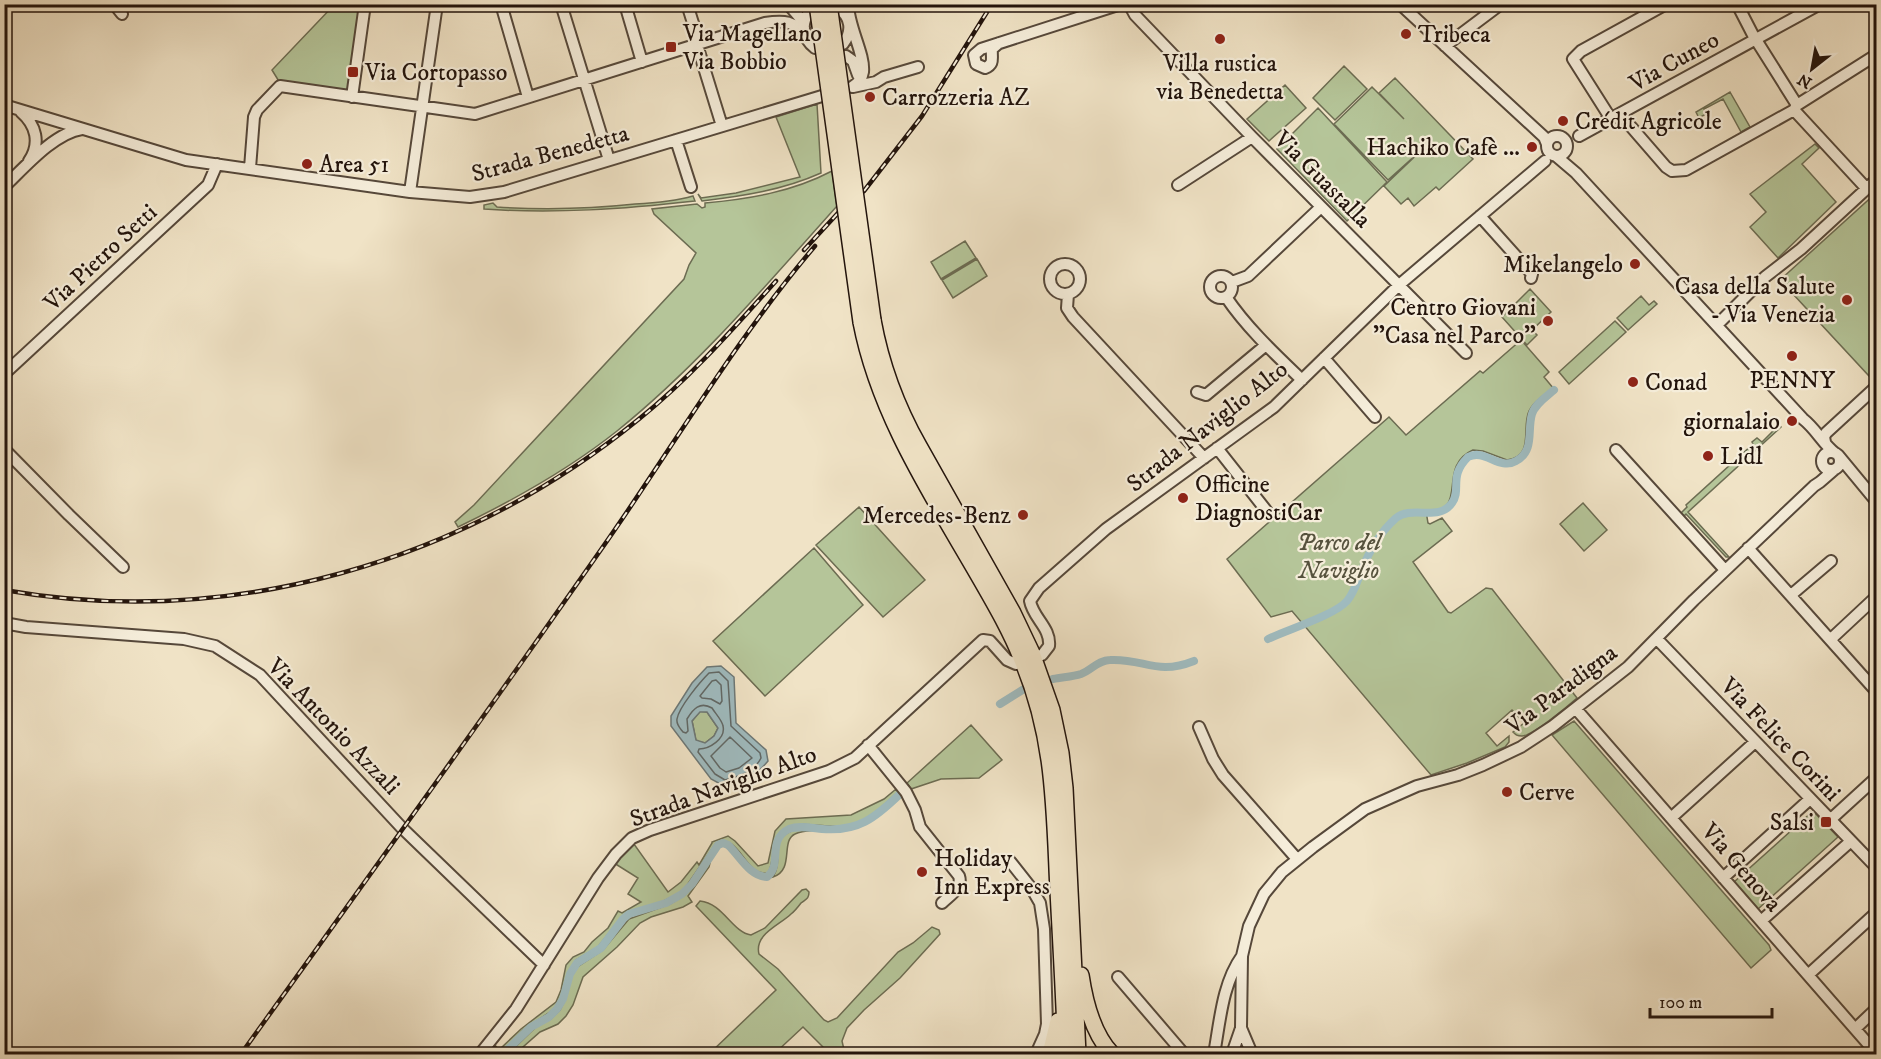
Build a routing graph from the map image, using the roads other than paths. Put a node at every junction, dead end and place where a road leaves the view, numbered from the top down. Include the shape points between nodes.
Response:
1 (46, 4) edge
2 (55, 4) edge
3 (114, 4) edge
4 (365, 4) edge
5 (437, 4) edge
6 (501, 4) edge
7 (561, 4) edge
8 (625, 4) edge
9 (687, 4) edge
10 (788, 4) edge
11 (1121, 4) edge
12 (1129, 4) edge
13 (1400, 4) edge
14 (1500, 4) edge
15 (1666, 4) edge
16 (1737, 4) edge
17 (1820, 4) edge
18 (811, 6) edge
19 (839, 6) edge
20 (122, 14) dead end
21 (850, 23) junction
22 (805, 33) junction
23 (1756, 40) junction
24 (999, 43) dead end
25 (698, 44) junction
26 (1445, 46) junction
27 (815, 48) dead end
28 (845, 52) junction
29 (1876, 55) edge
30 (642, 62) junction
31 (862, 62) junction
32 (918, 67) dead end
33 (861, 78) junction
34 (585, 79) junction
35 (879, 79) junction
36 (850, 85) junction
37 (822, 96) dead end
38 (352, 97) junction
39 (528, 97) junction
40 (4, 105) edge
41 (422, 107) junction
42 (1795, 108) junction
43 (17, 109) junction
44 (1615, 116) junction
45 (51, 118) junction
46 (722, 126) junction
47 (85, 129) junction
48 (36, 132) junction
49 (1252, 137) junction
50 (676, 140) junction
51 (53, 143) junction
52 (1554, 147) junction
53 (609, 160) junction
54 (217, 165) junction
55 (26, 166) junction
56 (250, 168) junction
57 (1876, 180) edge
58 (1178, 185) dead end
59 (4, 187) edge
60 (691, 188) dead end
61 (1867, 189) junction
62 (410, 192) junction
63 (1321, 207) junction
64 (1480, 216) junction
65 (1531, 278) dead end
66 (1232, 282) junction
67 (1399, 285) junction
68 (1068, 294) dead end
69 (1226, 297) junction
70 (867, 321) junction
71 (1717, 325) junction
72 (1266, 345) junction
73 (1466, 353) dead end
74 (1324, 358) junction
75 (4, 374) edge
76 (1302, 380) junction
77 (1876, 387) edge
78 (1197, 392) dead end
79 (1375, 417) dead end
80 (1804, 420) junction
81 (1825, 442) junction
82 (1217, 448) junction
83 (4, 449) edge
84 (1616, 450) dead end
85 (1837, 454) junction
86 (1204, 458) junction
87 (1822, 461) junction
88 (1835, 468) junction
89 (1850, 472) junction
90 (1813, 486) junction
91 (1876, 501) edge
92 (1269, 514) dead end
93 (1748, 548) junction
94 (1831, 561) dead end
95 (123, 567) dead end
96 (1725, 570) junction
97 (1791, 595) junction
98 (1876, 597) edge
99 (4, 622) edge
100 (1656, 639) junction
101 (1831, 639) junction
102 (1042, 655) dead end
103 (1016, 664) dead end
104 (1876, 691) edge
105 (1576, 709) junction
106 (1198, 727) dead end
107 (1755, 742) junction
108 (868, 745) junction
109 (1876, 778) edge
110 (1810, 799) junction
111 (1671, 818) junction
112 (1830, 820) junction
113 (1851, 841) junction
114 (1298, 859) junction
115 (1009, 860) dead end
116 (1876, 867) edge
117 (1723, 878) junction
118 (1070, 884) junction
119 (942, 903) dead end
120 (1876, 913) edge
121 (1761, 921) junction
122 (1060, 938) junction
123 (1242, 956) junction
124 (544, 965) junction
125 (1808, 975) junction
126 (1118, 977) dead end
127 (1876, 1009) edge
128 (1241, 1028) junction
129 (1855, 1029) junction
130 (483, 1053) edge
131 (1876, 1053) edge
132 (1036, 1054) edge
133 (1050, 1054) edge
134 (1066, 1054) edge
135 (1078, 1054) edge
136 (1112, 1054) edge
137 (1184, 1054) edge
138 (1214, 1054) edge
139 (1232, 1054) edge
140 (1252, 1054) edge

1 - 2 street
3 - 20 street
4 - 38 street
5 - 41 street
6 - 39 street
7 - 34 street
8 - 30 street
9 - 25 street
10 - 22 street via 801,19
11 - 24 street
12 - 49 street, Via Guastalla via 1135,15
13 - 26 street
14 - 26 street
15 - 44 street via 1573,59
16 - 23 street
17 - 23 street, Via Cuneo
18 - 22 street via 805,19
18 - 70 highway, bridge
19 - 21 street
19 - 70 highway, bridge
21 - 28 street
21 - 31 street
22 - 25 street via 792,23 773,22
22 - 27 street
23 - 42 street
23 - 44 street, Via Cuneo
25 - 30 street
25 - 46 street
26 - 52 street
28 - 33 street
28 - 36 street via 851,68
29 - 42 street
30 - 34 street
31 - 33 street
31 - 35 street
32 - 35 street
33 - 35 street
33 - 36 street
34 - 39 street
34 - 53 street
35 - 36 street
37 - 46 street, Strada Benedetta
38 - 41 street
38 - 56 street via 280,86 254,117
39 - 41 street via 474,114
40 - 43 street, Strada Benedetta
41 - 62 street
42 - 44 street via 1680,171 1666,167
42 - 61 street
43 - 45 street, Strada Benedetta
43 - 48 street
44 - 52 street, Via Cuneo
45 - 47 street, Strada Benedetta
45 - 48 street
45 - 51 street via 57,131
46 - 50 street, Strada Benedetta
47 - 51 street via 71,131
47 - 54 street, Strada Benedetta via 186,160
48 - 55 street via 35,149
49 - 58 street
49 - 63 street, Via Guastalla
50 - 53 street, Strada Benedetta
50 - 60 street
51 - 55 street
52 - 64 street, Strada Naviglio Alto
52 - 71 street
53 - 62 street, Strada Benedetta via 486,196
54 - 56 street, Strada Benedetta
54 - 75 street, Via Pietro Setti via 208,185
55 - 59 street
56 - 62 street, Strada Benedetta
57 - 61 street
61 - 71 street via 1765,277
63 - 66 street via 1248,276
63 - 67 street, Via Guastalla
64 - 65 street via 1532,274
64 - 67 street, Strada Naviglio Alto
66 - 69 street via 1232,292
66 - 69 street via 1220,276 1211,282 1213,295
67 - 73 street, Via Guastalla
67 - 74 street, Strada Naviglio Alto
68 - 86 street via 1067,308 1072,317
69 - 72 street
70 - 118 highway via 907,423 1021,629 1045,685 1062,762
70 - 122 highway via 874,370 892,420 1007,627 1034,693 1052,770
71 - 80 street
72 - 76 street
72 - 78 street via 1206,395
74 - 76 street, Strada Naviglio Alto
74 - 79 street
76 - 82 street, Strada Naviglio Alto via 1274,407
77 - 81 street via 1826,433
80 - 81 street
80 - 87 street via 1819,444
81 - 85 street
82 - 86 street, Strada Naviglio Alto
82 - 92 street
83 - 95 street
84 - 96 street
85 - 87 street via 1826,453
85 - 88 street via 1839,463
85 - 89 street
86 - 102 street, Strada Naviglio Alto via 1106,529 1033,594 1030,605 1050,639
87 - 88 street via 1827,469
87 - 90 street, Via Paradigna
88 - 89 street
88 - 90 street, Via Paradigna
89 - 91 street
90 - 93 street, Via Paradigna
93 - 96 street, Via Paradigna
93 - 97 street
94 - 97 street
96 - 100 street, Via Paradigna
97 - 101 street
98 - 101 street
99 - 124 street, Via Antonio Azzali via 184,639 215,646 238,660 260,675 402,828
100 - 105 street, Via Paradigna
100 - 107 street, Via Felice Corini
101 - 104 street
103 - 108 street, Strada Naviglio Alto via 990,641 982,641
105 - 111 street, Via Genova
105 - 114 street, Via Paradigna via 1529,743 1503,756 1365,809
106 - 114 street via 1223,776
107 - 110 street, Via Felice Corini
107 - 111 street
108 - 119 street via 906,792 920,827 959,876 959,885
108 - 124 street, Strada Naviglio Alto via 855,758 828,771 632,838 598,878
109 - 112 street
110 - 112 street, Via Felice Corini
110 - 117 street
111 - 117 street, Via Genova
112 - 113 street, Via Felice Corini
113 - 116 street, Via Felice Corini
113 - 121 street
114 - 123 street, Via Paradigna via 1264,894 1249,926
115 - 132 street via 1038,898 1043,918 1047,1024
117 - 121 street, Via Genova
118 - 135 highway
118 - 136 highway via 1081,978 1091,1018 1103,1045
120 - 125 street
121 - 125 street, Via Genova
122 - 133 highway via 1059,1016
122 - 134 highway
123 - 128 street, Via Paradigna
123 - 138 street, Via Paradigna via 1227,986
124 - 130 street, Strada Naviglio Alto
125 - 129 street, Via Genova
126 - 137 street
127 - 129 street
128 - 139 street, Via Paradigna
128 - 140 street, Via Paradigna
129 - 131 street, Via Genova

